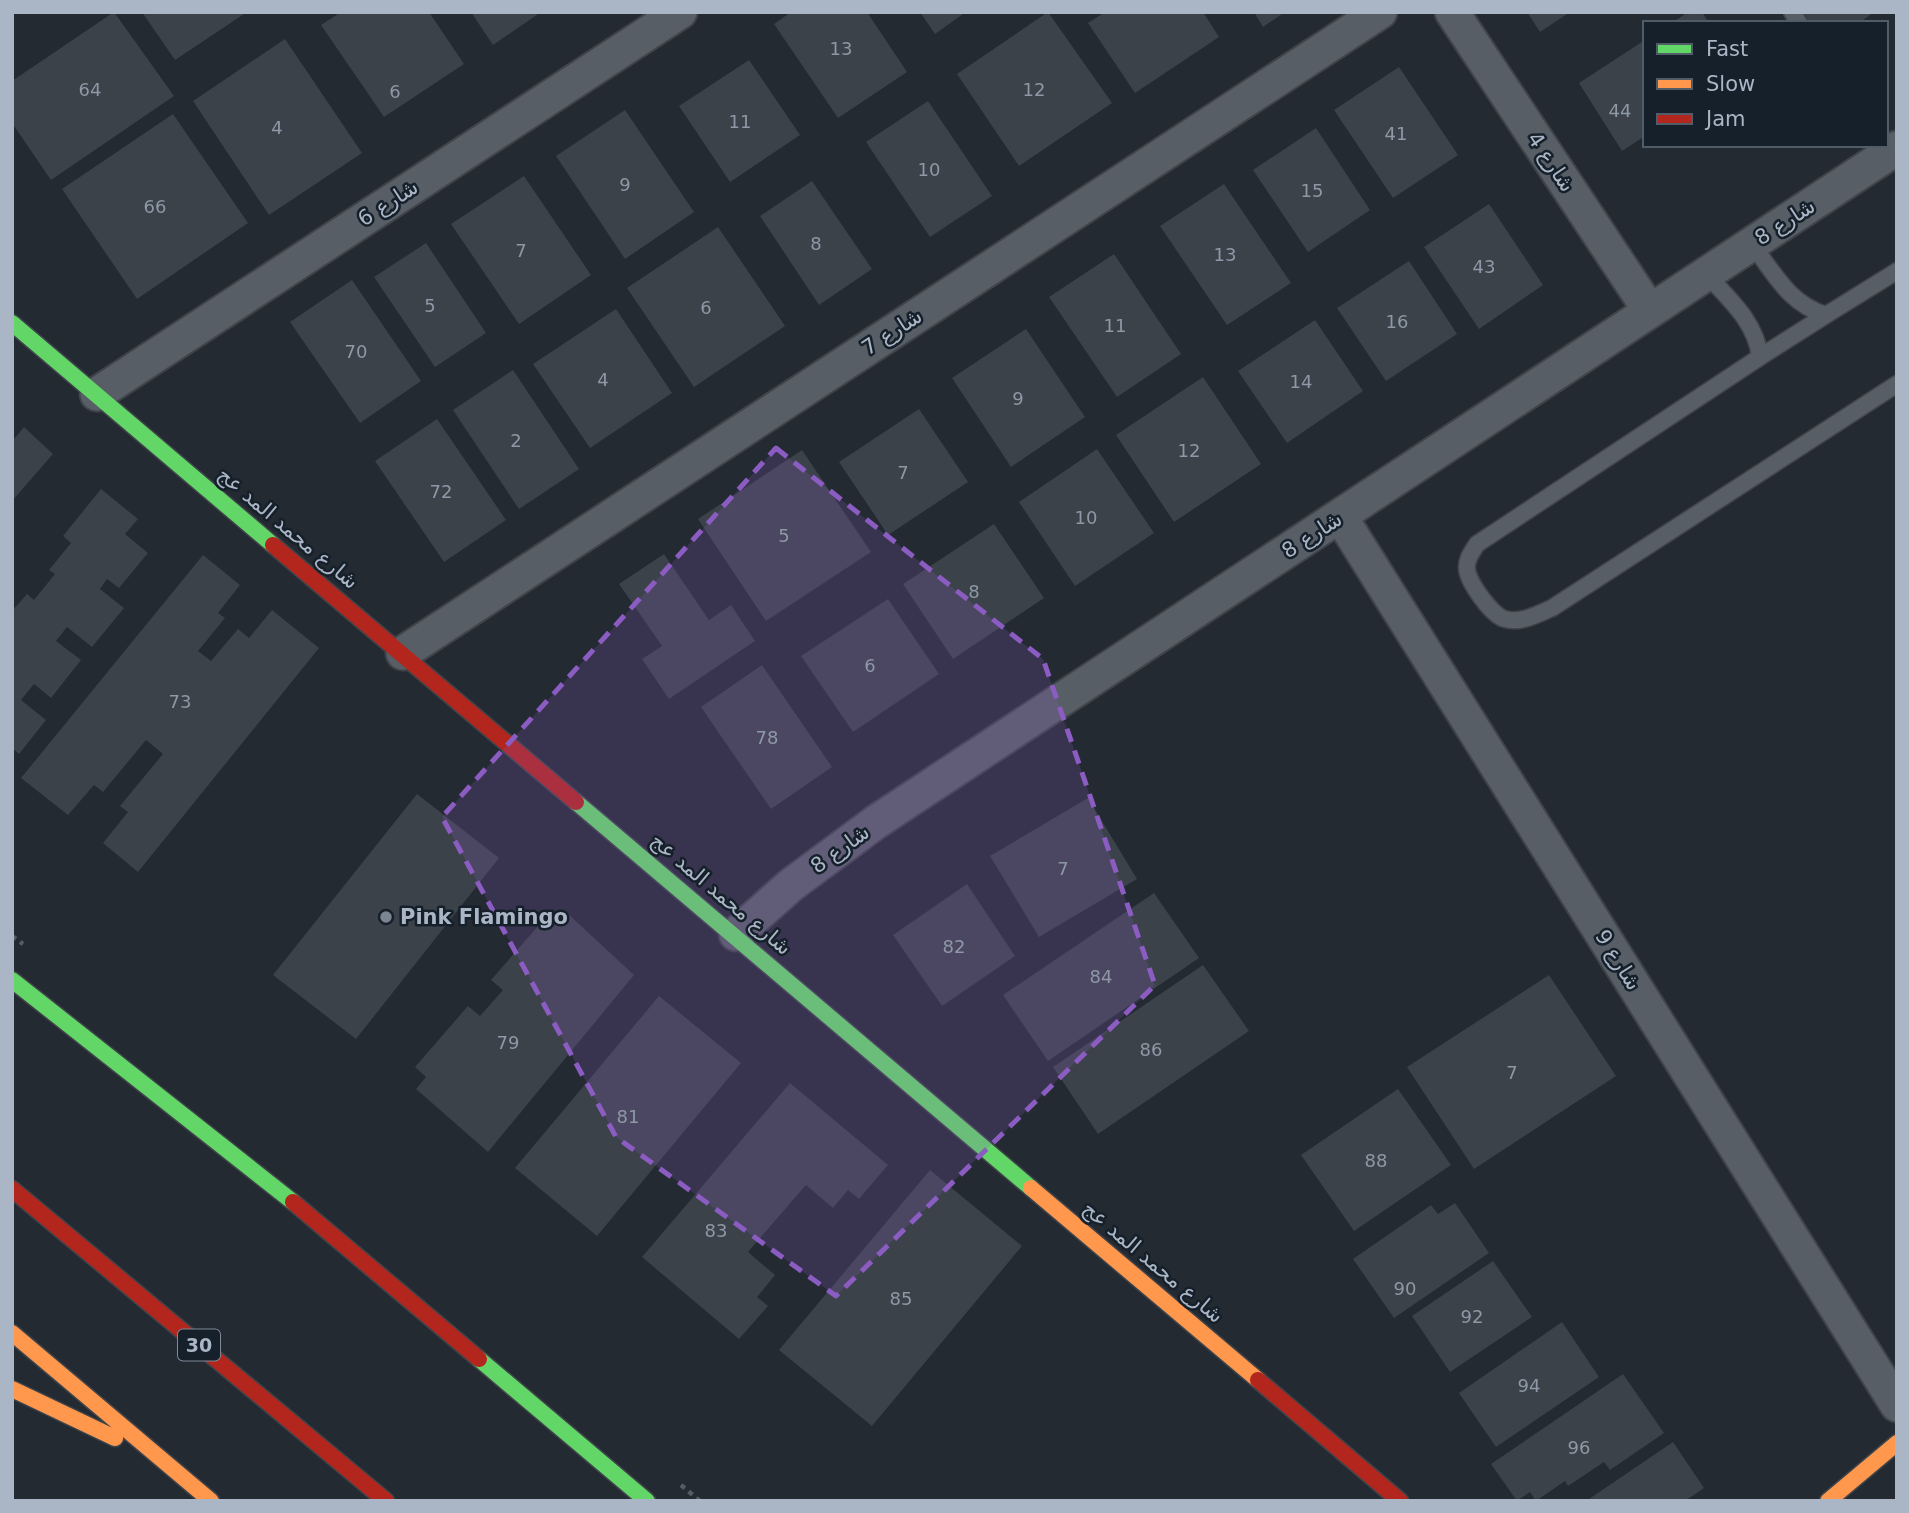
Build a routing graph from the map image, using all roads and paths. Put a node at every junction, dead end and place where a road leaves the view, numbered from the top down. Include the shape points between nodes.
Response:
1 (680, 12) edge
2 (1380, 12) edge
3 (1452, 12) edge
4 (1886, 150) edge
5 (1752, 244) junction
6 (1897, 271) edge
7 (1706, 274) junction
8 (1650, 311) junction
9 (1826, 315) junction
10 (12, 323) edge
11 (1760, 357) junction
12 (1897, 384) edge
13 (97, 394) junction
14 (1340, 516) junction
15 (403, 653) junction
16 (736, 934) junction
17 (12, 980) edge
18 (12, 1189) edge
19 (12, 1333) edge
20 (12, 1389) edge
21 (1897, 1405) edge
22 (1897, 1443) edge
23 (161, 1460) junction
24 (211, 1501) edge
25 (386, 1501) edge
26 (647, 1501) edge
27 (1400, 1501) edge
28 (1828, 1501) edge

1 - 13 street, شارع 6
2 - 15 street, شارع 7
3 - 8 street, شارع 4
4 - 5 street, شارع 8
5 - 7 street, شارع 8
5 - 9 lane via 1793,300
6 - 9 lane
7 - 8 street, شارع 8
7 - 11 lane via 1751,325
8 - 14 street, شارع 8
9 - 11 lane
10 - 13 main road, شارع محمد المد عج
11 - 12 lane via 1477,544 1467,570 1491,612 1505,620 1521,620 1552,608
13 - 15 main road, شارع محمد المد عج
14 - 16 street, شارع 8 via 876,822 791,885
14 - 21 street, شارع 9
15 - 16 main road, شارع محمد المد عج
16 - 27 main road, شارع محمد المد عج
17 - 26 main road via 237,1154
18 - 25 main road, 30
19 - 23 main road
20 - 23 main road
22 - 28 main road
23 - 24 main road

